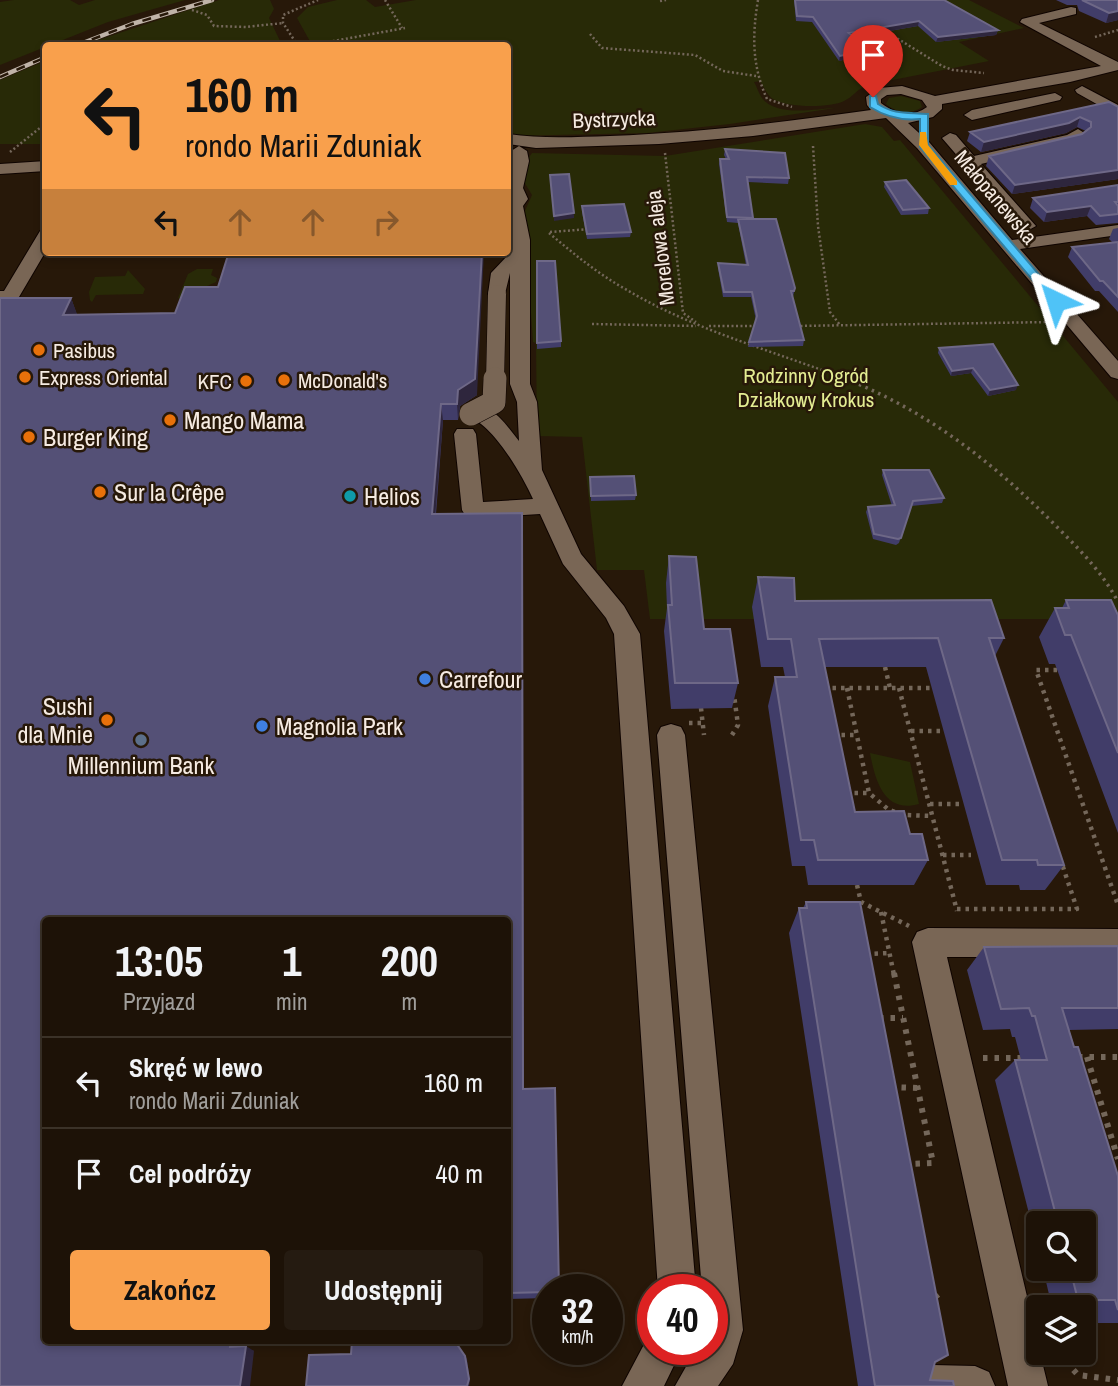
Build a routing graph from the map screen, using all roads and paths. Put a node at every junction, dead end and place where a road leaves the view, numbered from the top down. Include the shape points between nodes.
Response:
1 (318, 0) edge
2 (385, 0) edge
3 (666, 0) edge
4 (758, 0) edge
5 (660, 1) edge
6 (192, 10) dead end
7 (1071, 11) dead end
8 (284, 23) junction
9 (879, 27) edge
10 (590, 34) dead end
11 (296, 42) edge
12 (328, 42) edge
13 (1117, 71) edge
14 (992, 72) dead end
15 (756, 76) junction
16 (1082, 90) junction
17 (933, 101) junction
18 (872, 102) junction
19 (799, 108) dead end
20 (1118, 111) edge
21 (887, 114) junction
22 (972, 115) dead end
23 (924, 116) junction
24 (42, 126) edge
25 (722, 132) junction
26 (1078, 134) edge
27 (950, 138) dead end
28 (923, 145) junction
29 (813, 146) dead end
30 (42, 152) edge
31 (511, 152) edge
32 (5, 153) edge
33 (511, 153) edge
34 (665, 156) dead end
35 (970, 162) junction
36 (42, 166) edge
37 (0, 169) edge
38 (511, 186) edge
39 (1034, 201) edge
40 (1006, 203) junction
41 (511, 209) edge
42 (1027, 226) dead end
43 (597, 229) edge
44 (1118, 230) edge
45 (511, 241) edge
46 (42, 242) edge
47 (1008, 246) junction
48 (519, 254) junction
49 (0, 297) edge
50 (1072, 319) junction
51 (592, 324) dead end
52 (840, 325) junction
53 (703, 326) junction
54 (772, 326) edge
55 (785, 326) edge
56 (1118, 373) edge
57 (520, 381) junction
58 (470, 420) junction
59 (514, 452) junction
60 (531, 470) junction
61 (548, 506) junction
62 (1118, 603) edge
63 (885, 667) edge
64 (1057, 670) dead end
65 (824, 678) edge
66 (733, 687) edge
67 (847, 688) junction
68 (890, 688) junction
69 (899, 688) junction
70 (946, 688) edge
71 (701, 708) edge
72 (911, 731) junction
73 (943, 731) dead end
74 (824, 734) edge
75 (671, 735) dead end
76 (704, 735) dead end
77 (732, 735) dead end
78 (857, 735) junction
79 (835, 793) edge
80 (869, 793) junction
81 (930, 804) junction
82 (963, 804) dead end
83 (933, 816) junction
84 (1058, 854) edge
85 (943, 855) junction
86 (971, 855) dead end
87 (858, 885) edge
88 (1118, 905) edge
89 (957, 909) junction
90 (881, 912) junction
91 (928, 942) junction
92 (965, 942) junction
93 (1118, 943) edge
94 (890, 953) junction
95 (854, 954) edge
96 (865, 1018) edge
97 (903, 1018) junction
98 (1069, 1057) edge
99 (1087, 1057) junction
100 (1118, 1057) edge
101 (1027, 1058) edge
102 (972, 1059) dead end
103 (878, 1087) edge
104 (917, 1088) junction
105 (1099, 1135) edge
106 (1111, 1135) junction
107 (1118, 1159) edge
108 (910, 1177) edge
109 (676, 1274) edge
110 (931, 1291) edge
111 (941, 1303) edge
112 (654, 1365) edge
113 (1069, 1365) edge
114 (1118, 1380) edge
115 (933, 1385) edge
116 (642, 1386) edge
117 (695, 1386) edge
118 (975, 1386) edge
119 (1028, 1386) edge

1 - 8 path via 283,15
2 - 12 path via 404,28
3 - 5 path
4 - 15 path via 752,33
6 - 8 path via 207,15 214,26
7 - 13 street via 1027,22
8 - 11 path
9 - 14 path via 953,70
10 - 15 path via 602,48 681,52 723,71
13 - 16 street
13 - 17 street
15 - 19 path via 770,101
16 - 20 street
16 - 22 street
17 - 18 street, Bystrzycka via 902,90 884,91
17 - 23 street via 934,109
18 - 21 street, Małopanewska
18 - 25 street, Bystrzycka
21 - 23 street, Bystrzycka
21 - 25 street, Bystrzycka
21 - 28 street, Małopanewska
23 - 28 street, Małopanewska
24 - 32 path
25 - 31 street, Bystrzycka via 536,143
26 - 35 street
27 - 35 street
28 - 47 street, Małopanewska
29 - 52 path via 830,312
30 - 32 street
33 - 38 street via 521,161
34 - 53 path, Morelowa aleja via 683,313
35 - 40 street
36 - 37 street
38 - 41 street via 520,199
39 - 40 street
40 - 42 street
41 - 48 street via 521,240
43 - 53 path via 550,233 596,273 670,314
44 - 47 street
45 - 48 street
46 - 49 street via 10,297
47 - 50 street, Małopanewska
48 - 57 street
48 - 58 street, bridge via 500,273 494,402
50 - 52 path
50 - 56 street, Małopanewska
51 - 53 path
52 - 55 path
53 - 54 path
53 - 62 path via 900,403 957,437 1014,481 1091,564
57 - 58 street
57 - 59 street via 511,406
57 - 60 street via 527,402
58 - 59 street via 486,415
58 - 61 street via 472,510
59 - 60 street
60 - 61 street
61 - 109 street via 571,558 627,634
63 - 68 path
64 - 88 path via 1036,670
65 - 67 path via 825,688
66 - 77 path via 738,725
67 - 68 path
67 - 78 path
68 - 69 path
69 - 70 path
69 - 72 path
71 - 76 path
72 - 73 path
72 - 81 path
74 - 78 path
75 - 117 street via 724,1330 719,1350
78 - 80 path
79 - 80 path
80 - 83 path via 889,810
81 - 82 path
81 - 83 path
83 - 85 path
84 - 89 path via 1077,909
85 - 86 path
85 - 89 path
87 - 90 path via 861,902
89 - 92 path
90 - 91 path
90 - 94 path
91 - 92 street
91 - 119 street
92 - 93 street
94 - 95 path
94 - 97 path
96 - 97 path
97 - 104 path
98 - 99 path
99 - 100 path
99 - 106 path
101 - 102 path
103 - 104 path
104 - 108 path via 933,1163 904,1164
105 - 106 path
106 - 107 path
110 - 111 path
112 - 116 street
113 - 114 path via 1078,1375
115 - 118 street

